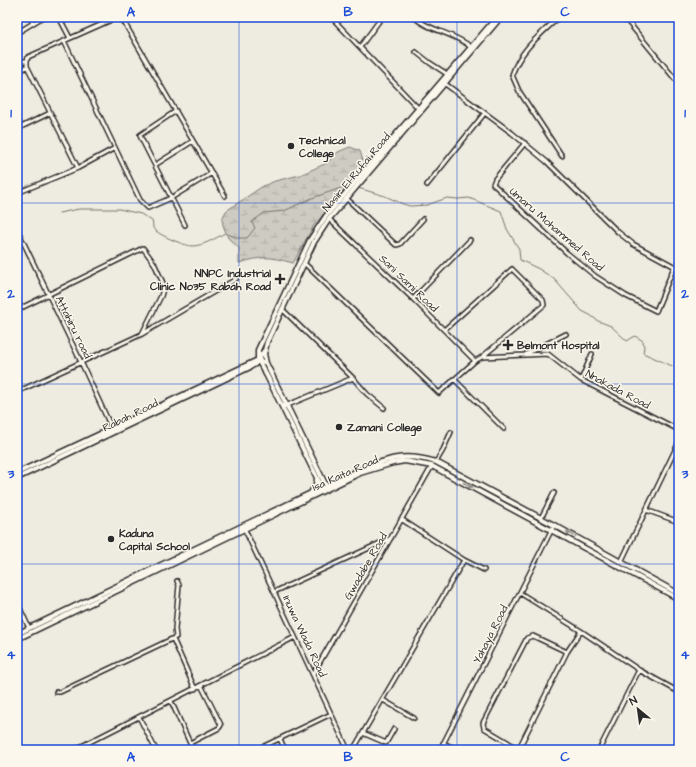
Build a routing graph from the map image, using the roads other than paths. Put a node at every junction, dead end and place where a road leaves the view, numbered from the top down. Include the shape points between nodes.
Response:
1 (30, 17) edge
2 (43, 17) edge
3 (59, 17) edge
4 (118, 17) edge
5 (121, 17) edge
6 (331, 17) edge
7 (382, 17) edge
8 (414, 17) edge
9 (497, 17) edge
10 (501, 17) edge
11 (559, 17) edge
12 (624, 17) edge
13 (33, 23) junction
14 (17, 33) edge
15 (70, 38) junction
16 (64, 41) junction
17 (473, 46) junction
18 (360, 47) junction
19 (416, 52) dead end
20 (17, 61) edge
21 (27, 61) junction
22 (27, 66) junction
23 (17, 72) edge
24 (448, 74) junction
25 (679, 82) edge
26 (444, 83) junction
27 (418, 108) junction
28 (176, 111) junction
29 (50, 113) junction
30 (484, 114) junction
31 (17, 129) edge
32 (193, 141) junction
33 (525, 143) junction
34 (115, 148) junction
35 (562, 156) dead end
36 (155, 166) junction
37 (78, 168) junction
38 (368, 169) junction
39 (212, 173) junction
40 (427, 185) dead end
41 (17, 193) edge
42 (225, 196) dead end
43 (170, 198) junction
44 (346, 198) junction
45 (328, 219) junction
46 (423, 219) dead end
47 (185, 225) dead end
48 (17, 229) edge
49 (470, 240) dead end
50 (304, 263) junction
51 (674, 266) junction
52 (679, 269) edge
53 (236, 279) dead end
54 (49, 295) junction
55 (413, 299) junction
56 (282, 309) junction
57 (17, 310) edge
58 (444, 330) junction
59 (142, 334) junction
60 (566, 334) dead end
61 (258, 350) junction
62 (265, 350) junction
63 (592, 354) dead end
64 (524, 355) junction
65 (482, 357) junction
66 (258, 360) junction
67 (475, 361) junction
68 (81, 362) junction
69 (266, 363) junction
70 (249, 366) junction
71 (264, 370) junction
72 (353, 378) junction
73 (454, 379) junction
74 (581, 380) junction
75 (17, 392) edge
76 (285, 406) junction
77 (384, 408) dead end
78 (504, 429) dead end
79 (679, 430) edge
80 (112, 431) junction
81 (451, 432) dead end
82 (679, 444) edge
83 (436, 462) junction
84 (432, 466) junction
85 (17, 473) edge
86 (17, 478) edge
87 (319, 478) junction
88 (332, 483) junction
89 (325, 489) junction
90 (311, 493) junction
91 (554, 493) dead end
92 (646, 510) junction
93 (541, 518) junction
94 (401, 519) junction
95 (679, 522) edge
96 (554, 525) junction
97 (245, 530) junction
98 (552, 530) junction
99 (391, 538) junction
100 (464, 560) junction
101 (621, 562) junction
102 (484, 570) dead end
103 (177, 581) dead end
104 (274, 592) junction
105 (520, 593) junction
106 (679, 594) edge
107 (679, 598) edge
108 (17, 602) edge
109 (29, 628) junction
110 (581, 631) junction
111 (17, 634) edge
112 (296, 637) junction
113 (17, 639) edge
114 (173, 639) junction
115 (567, 652) junction
116 (639, 670) junction
117 (313, 674) junction
118 (201, 685) junction
119 (195, 689) junction
120 (56, 692) dead end
121 (679, 692) edge
122 (383, 700) junction
123 (171, 701) junction
124 (331, 714) junction
125 (139, 717) junction
126 (414, 718) dead end
127 (394, 729) dead end
128 (363, 733) junction
129 (280, 739) junction
130 (679, 740) edge
131 (190, 743) junction
132 (443, 743) junction
133 (74, 750) edge
134 (156, 750) edge
135 (193, 750) edge
136 (256, 750) edge
137 (285, 750) edge
138 (348, 750) edge
139 (353, 750) edge
140 (440, 750) edge
141 (458, 750) edge
142 (518, 750) edge
143 (599, 750) edge
144 (674, 750) edge

1 - 13 street
2 - 13 street
3 - 15 street
4 - 15 street
5 - 28 street
6 - 18 street
7 - 18 street
8 - 17 street via 421,23
9 - 17 main road, Nasir El-Rufai Road
10 - 17 main road, Nasir El-Rufai Road
11 - 35 street via 533,41 516,63 512,75 519,91
12 - 25 street
13 - 14 street
15 - 16 street
16 - 21 street via 28,57
16 - 34 street
17 - 24 main road, Nasir El-Rufai Road
17 - 26 main road, Nasir El-Rufai Road
18 - 27 street
19 - 24 street
20 - 21 street
21 - 22 street
22 - 23 street
22 - 29 street
24 - 27 main road, Nasir El-Rufai Road
26 - 30 street
26 - 38 main road, Nasir El-Rufai Road
27 - 38 main road, Nasir El-Rufai Road
28 - 32 street
28 - 36 street via 140,135
29 - 31 street
29 - 37 street
30 - 33 street
30 - 40 street
32 - 36 street
32 - 39 street
33 - 51 street via 618,232 633,244
33 - 51 street, Umaru Mohammed Road via 493,184 567,253 595,276 656,311
34 - 37 street
34 - 43 street via 140,200 148,208
36 - 43 street
37 - 41 street
38 - 44 main road, Nasir El-Rufai Road
38 - 61 main road, Nasir El-Rufai Road via 317,228
39 - 42 street
39 - 43 street
43 - 47 street
44 - 45 main road, Nasir El-Rufai Road
44 - 46 street via 396,245 400,244
45 - 50 main road, Nasir El-Rufai Road
45 - 55 street, Sani Sami Road
48 - 54 street, Attahiru road
49 - 55 street
50 - 56 main road, Nasir El-Rufai Road
50 - 73 street via 437,392 441,393
51 - 52 street
53 - 59 street
54 - 57 street
54 - 59 street via 143,248 154,263 163,289
54 - 68 street, Attahiru road
55 - 58 street, Sani Sami Road
56 - 62 main road, Nasir El-Rufai Road
56 - 72 street
58 - 65 street via 512,269 543,300 544,305
58 - 67 street, Sani Sami Road
59 - 68 street
60 - 64 street
61 - 66 main road, Nasir El-Rufai Road
61 - 70 main road
62 - 66 main road, Nasir El-Rufai Road
62 - 69 main road
63 - 74 street
64 - 65 street, Nnakada Road
64 - 74 street, Nnakada Road via 548,354
65 - 67 street
66 - 69 main road
66 - 70 main road, Nasir El-Rufai Road
66 - 71 main road
67 - 73 street
68 - 75 street
68 - 80 street, Attahiru road
69 - 76 main road
70 - 71 main road
70 - 80 main road, Rabah Road
71 - 76 main road
72 - 76 street
72 - 77 street
73 - 78 street
74 - 79 street, Nnakada Road
76 - 87 main road
80 - 85 main road, Rabah Road
80 - 86 main road, Rabah Road
81 - 83 street
82 - 92 street
83 - 88 main road, Isa Kaita Road via 417,458 392,458
83 - 93 main road, Isa Kaita Road
84 - 89 main road, Isa Kaita Road via 405,461 393,463
84 - 94 street, Gwadabe Road
84 -> 98 main road, Isa Kaita Road
87 - 88 main road
87 - 89 main road
87 - 90 main road
88 - 89 main road, Isa Kaita Road
89 - 90 main road, Isa Kaita Road
89 - 97 main road, Isa Kaita Road
90 - 109 main road, Isa Kaita Road
91 - 93 street
92 - 95 street
92 - 101 street
93 - 96 main road, Isa Kaita Road
94 - 99 street, Gwadabe Road
94 - 100 street
96 - 98 street, Yahaya Road
101 -> 96 main road, Isa Kaita Road
97 - 104 street, Inuwa Wada Road
97 - 113 main road, Isa Kaita Road
98 - 105 street, Yahaya Road
98 - 107 main road, Isa Kaita Road
99 - 104 street
99 - 117 street, Gwadabe Road
100 - 102 street
100 - 122 street
101 - 106 main road, Isa Kaita Road
103 - 114 street via 179,585 176,637
104 - 112 street, Inuwa Wada Road
105 - 110 street
105 - 132 street, Yahaya Road
108 - 109 street
109 - 111 main road, Isa Kaita Road
110 - 115 street
110 - 116 street
112 - 117 street, Inuwa Wada Road
112 - 118 street
114 - 119 street
114 - 120 street
115 - 142 street
115 - 142 street via 533,636 527,638 483,723 484,728
116 - 121 street
116 - 143 street
117 - 124 street, Inuwa Wada Road
118 - 119 street
118 - 131 street via 221,725
119 - 123 street
122 - 126 street
122 - 128 street
123 - 125 street
123 - 131 street
124 - 129 street
124 - 138 street, Inuwa Wada Road
125 - 133 street
125 - 134 street
127 - 128 street via 386,743
128 - 139 street
129 - 136 street
129 - 137 street
130 - 144 street
131 - 135 street
132 - 140 street, Yahaya Road
132 - 141 street

